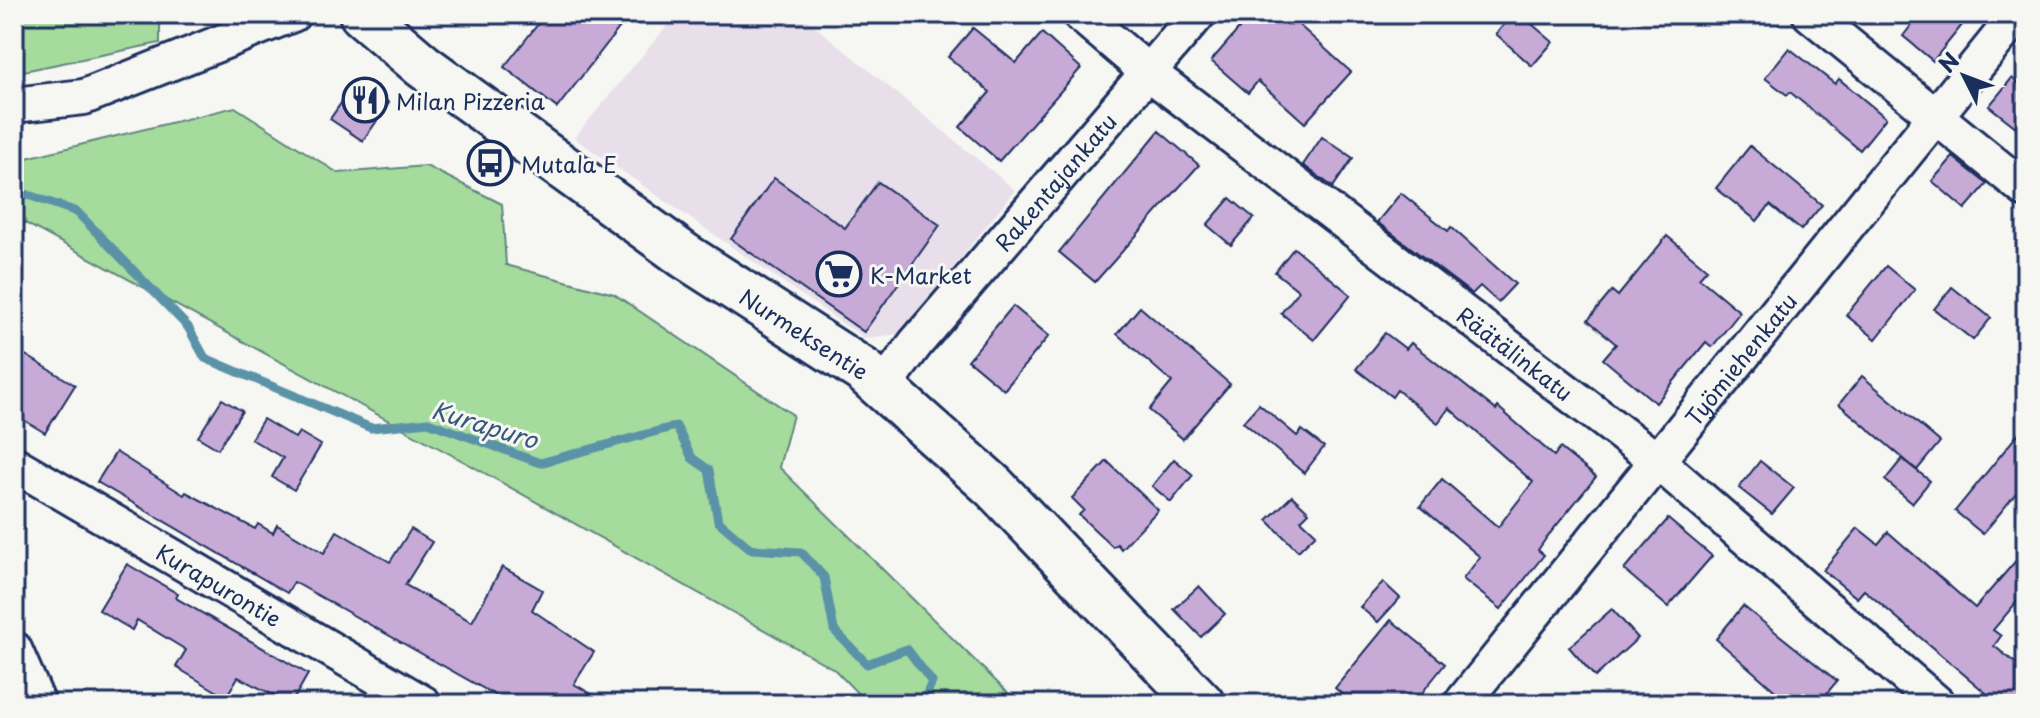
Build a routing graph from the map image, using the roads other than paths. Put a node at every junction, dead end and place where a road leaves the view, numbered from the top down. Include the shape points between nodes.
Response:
1 (293, 14) edge
2 (362, 14) edge
3 (1080, 14) edge
4 (1198, 14) edge
5 (1810, 14) edge
6 (2018, 14) edge
7 (1149, 73) junction
8 (14, 105) edge
9 (1936, 117) junction
10 (2026, 190) edge
11 (883, 387) junction
12 (1655, 459) junction
13 (14, 464) edge
14 (14, 649) edge
15 (38, 704) edge
16 (424, 704) edge
17 (1202, 704) edge
18 (1461, 704) edge
19 (1938, 704) edge

1 - 8 street via 84,97
2 - 11 street, Nurmeksentie via 423,66 685,256
3 - 7 street, Räätälinkatu
4 - 7 street, Rakentajankatu
5 - 9 street
6 - 9 street, Työmiehenkatu
7 - 11 street, Rakentajankatu
7 - 12 street, Räätälinkatu
9 - 10 street
9 - 12 street, Työmiehenkatu
11 - 17 street, Nurmeksentie via 994,487
12 - 18 street, Työmiehenkatu
12 - 19 street, Räätälinkatu
13 - 16 street, Kurapurontie
14 - 15 street

